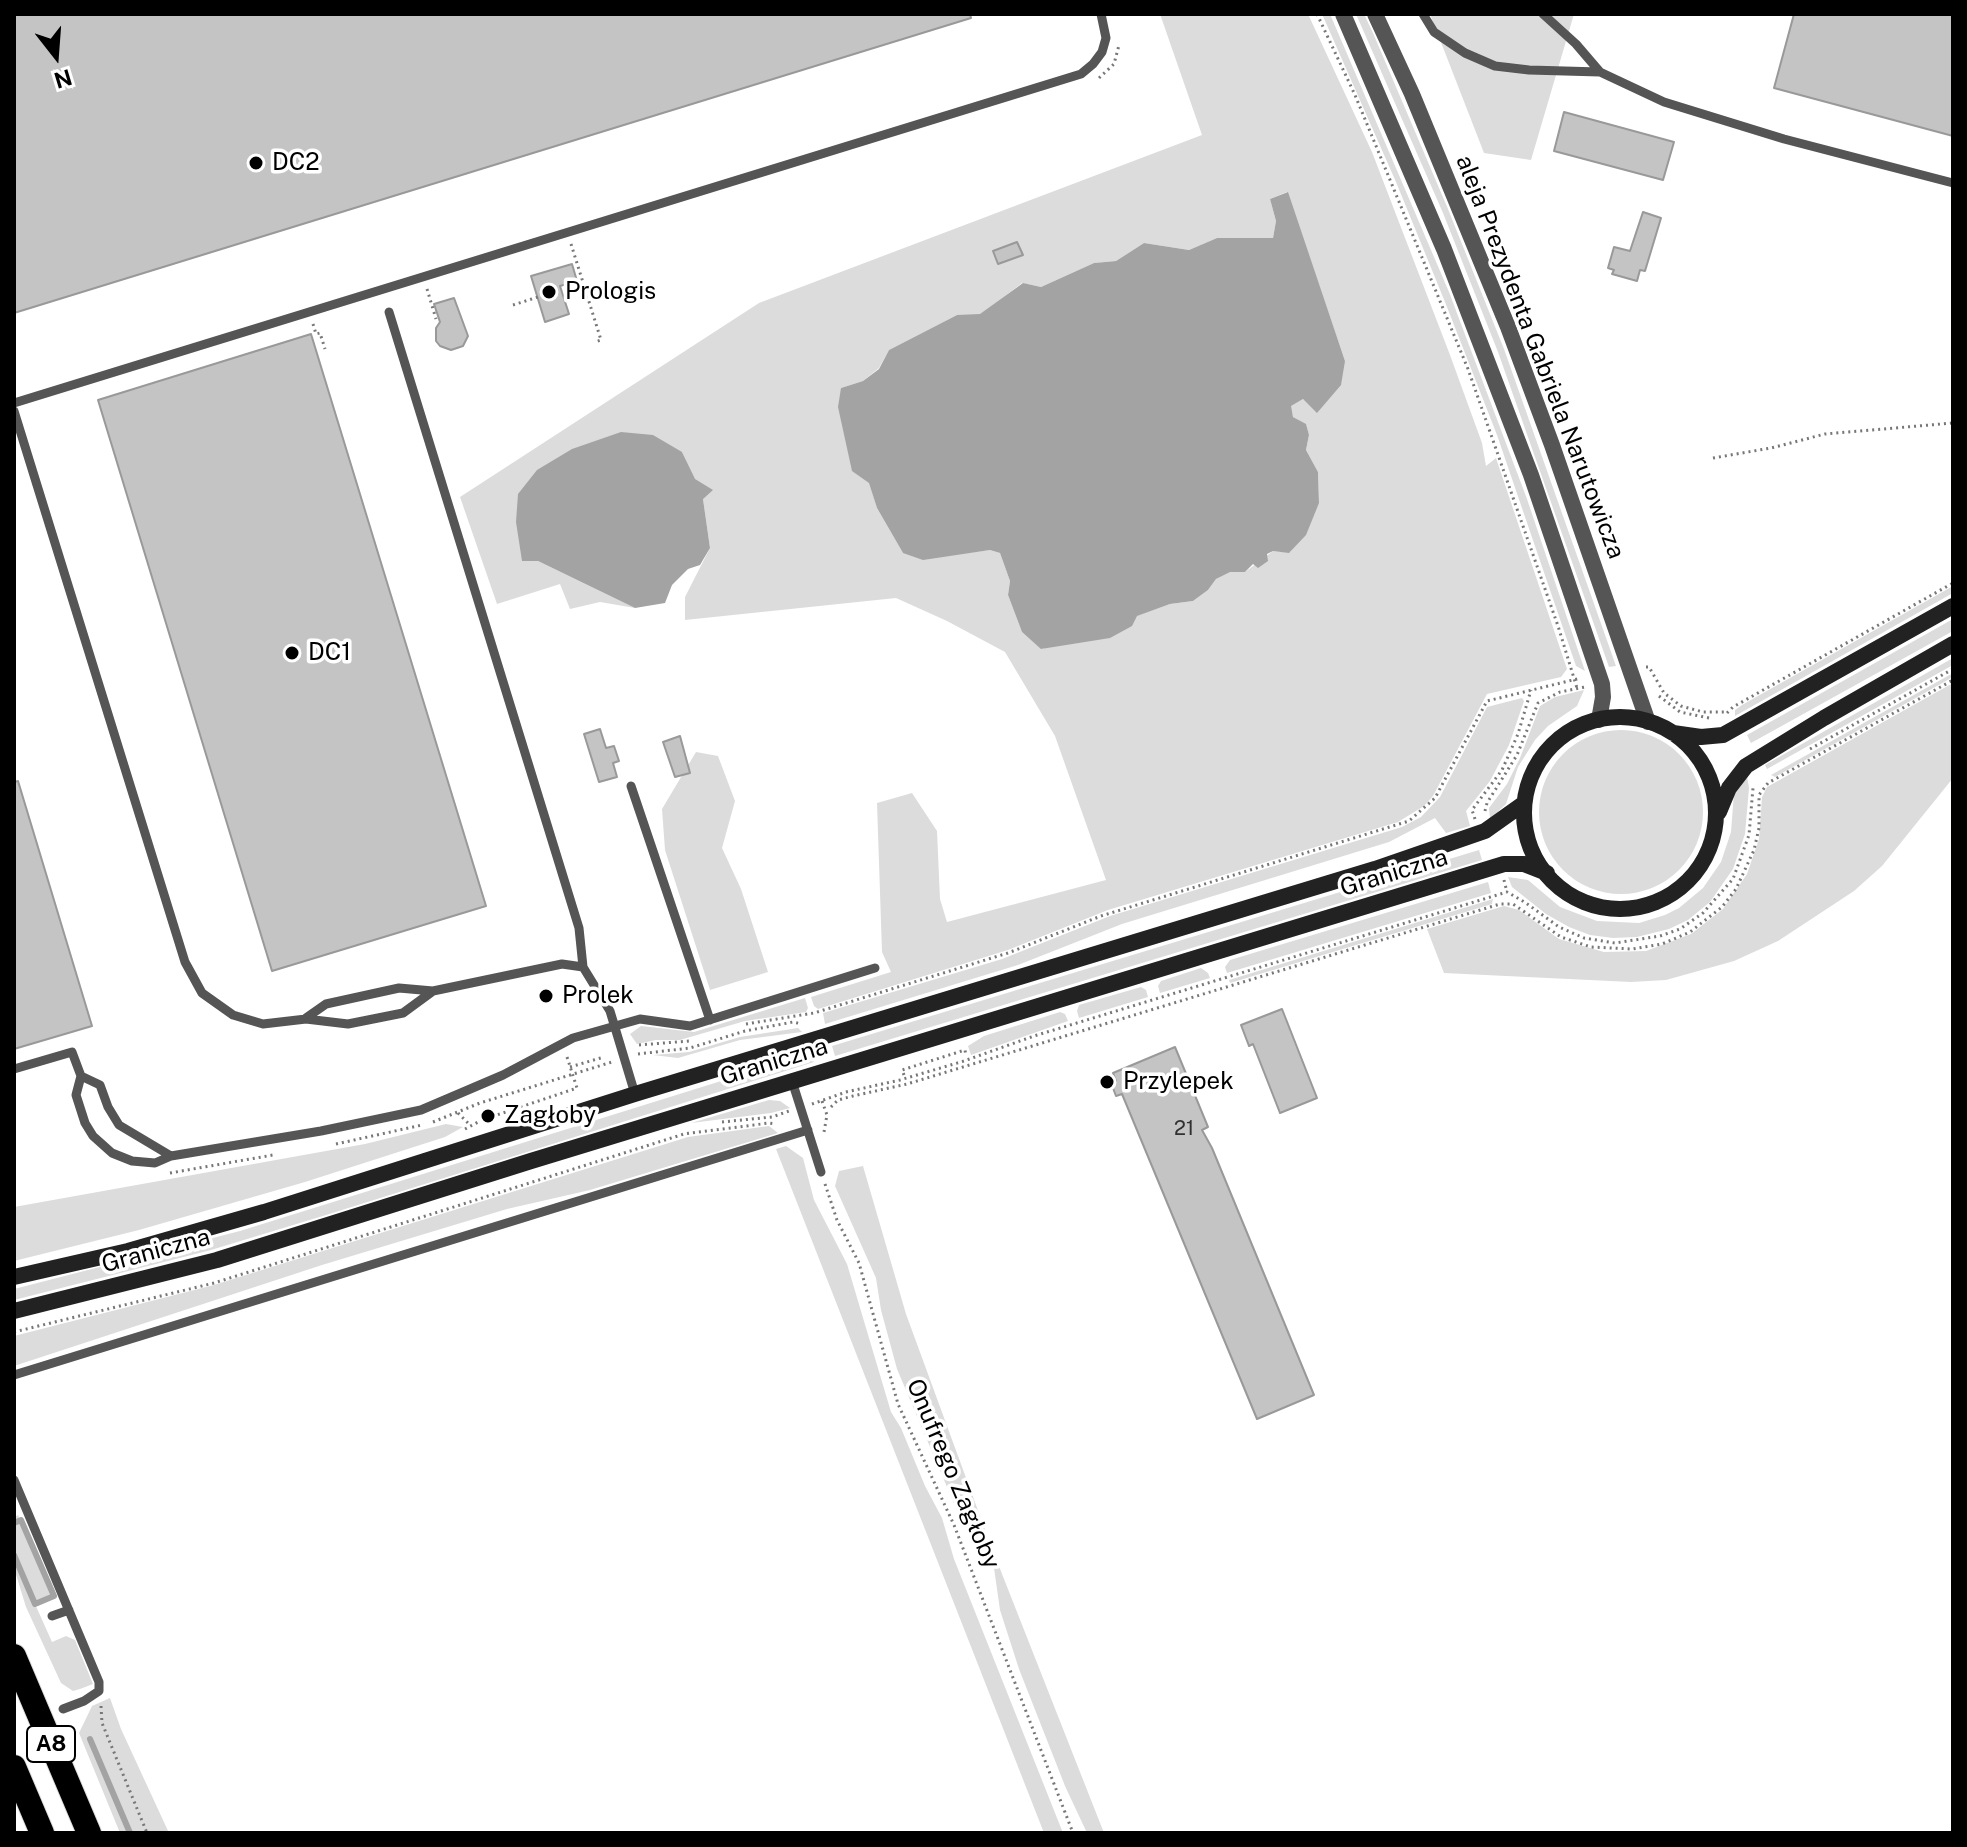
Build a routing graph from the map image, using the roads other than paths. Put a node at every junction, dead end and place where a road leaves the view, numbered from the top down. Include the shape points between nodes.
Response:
1 (1101, 14) edge
2 (1343, 14) edge
3 (1375, 14) edge
4 (1423, 14) edge
5 (1543, 14) edge
6 (1600, 72) junction
7 (1953, 183) edge
8 (389, 312) dead end
9 (14, 403) edge
10 (14, 411) edge
11 (1953, 606) edge
12 (1953, 644) edge
13 (1599, 720) junction
14 (1648, 722) junction
15 (1673, 733) junction
16 (631, 786) dead end
17 (1523, 804) junction
18 (1717, 817) junction
19 (1547, 873) junction
20 (583, 967) junction
21 (875, 968) dead end
22 (433, 991) junction
23 (306, 1019) junction
24 (710, 1020) junction
25 (615, 1025) junction
26 (14, 1069) edge
27 (81, 1076) junction
28 (792, 1081) junction
29 (635, 1094) junction
30 (808, 1130) junction
31 (171, 1156) junction
32 (821, 1172) road end
33 (14, 1277) edge
34 (14, 1311) edge
35 (14, 1375) edge
36 (14, 1480) edge
37 (17, 1495) edge
38 (69, 1610) junction
39 (52, 1616) dead end
40 (14, 1656) edge
41 (63, 1709) dead end
42 (14, 1767) edge
43 (42, 1833) edge
44 (89, 1833) edge

1 - 9 lane via 1106,38 1102,52 1081,74
2 - 13 street, aleja Prezydenta Gabriela Narutowicza via 1444,249 1531,475 1602,684
3 - 14 street, aleja Prezydenta Gabriela Narutowicza via 1508,327
4 - 6 lane via 1434,32 1495,66
5 - 6 lane
6 - 7 lane via 1664,102
8 - 20 lane via 579,928
10 - 23 lane via 185,962 202,993 233,1015 263,1024
11 - 15 main road via 1727,733
12 - 18 main road via 1746,766
13 - 14 main road
13 - 17 main road via 1556,741 1533,771
14 - 15 main road
15 - 18 main road via 1706,770
16 - 24 lane
17 - 19 main road via 1528,842
17 - 29 main road, Graniczna via 1485,831 1375,869
18 - 19 main road via 1711,847 1695,875 1681,888 1640,907 1581,899
19 - 28 main road, Graniczna via 1524,864 1504,864
20 - 22 lane via 562,964
20 - 25 lane
21 - 24 lane
22 - 23 lane via 399,988 326,1004
22 - 23 lane via 403,1013 348,1024
24 - 25 lane via 690,1026 640,1019
25 - 29 lane
25 - 31 lane via 573,1038 421,1110
26 - 27 lane via 72,1052
27 - 31 lane via 100,1085 119,1125
27 - 31 lane via 76,1095 85,1123 112,1153 155,1163
28 - 30 lane
28 - 34 main road, Graniczna via 217,1260
29 - 33 main road, Graniczna via 264,1212
30 - 32 lane
30 - 35 lane
36 - 37 lane
37 - 38 lane
38 - 39 lane
38 - 41 lane via 99,1691
40 - 44 highway, A8
42 - 43 highway, A8

